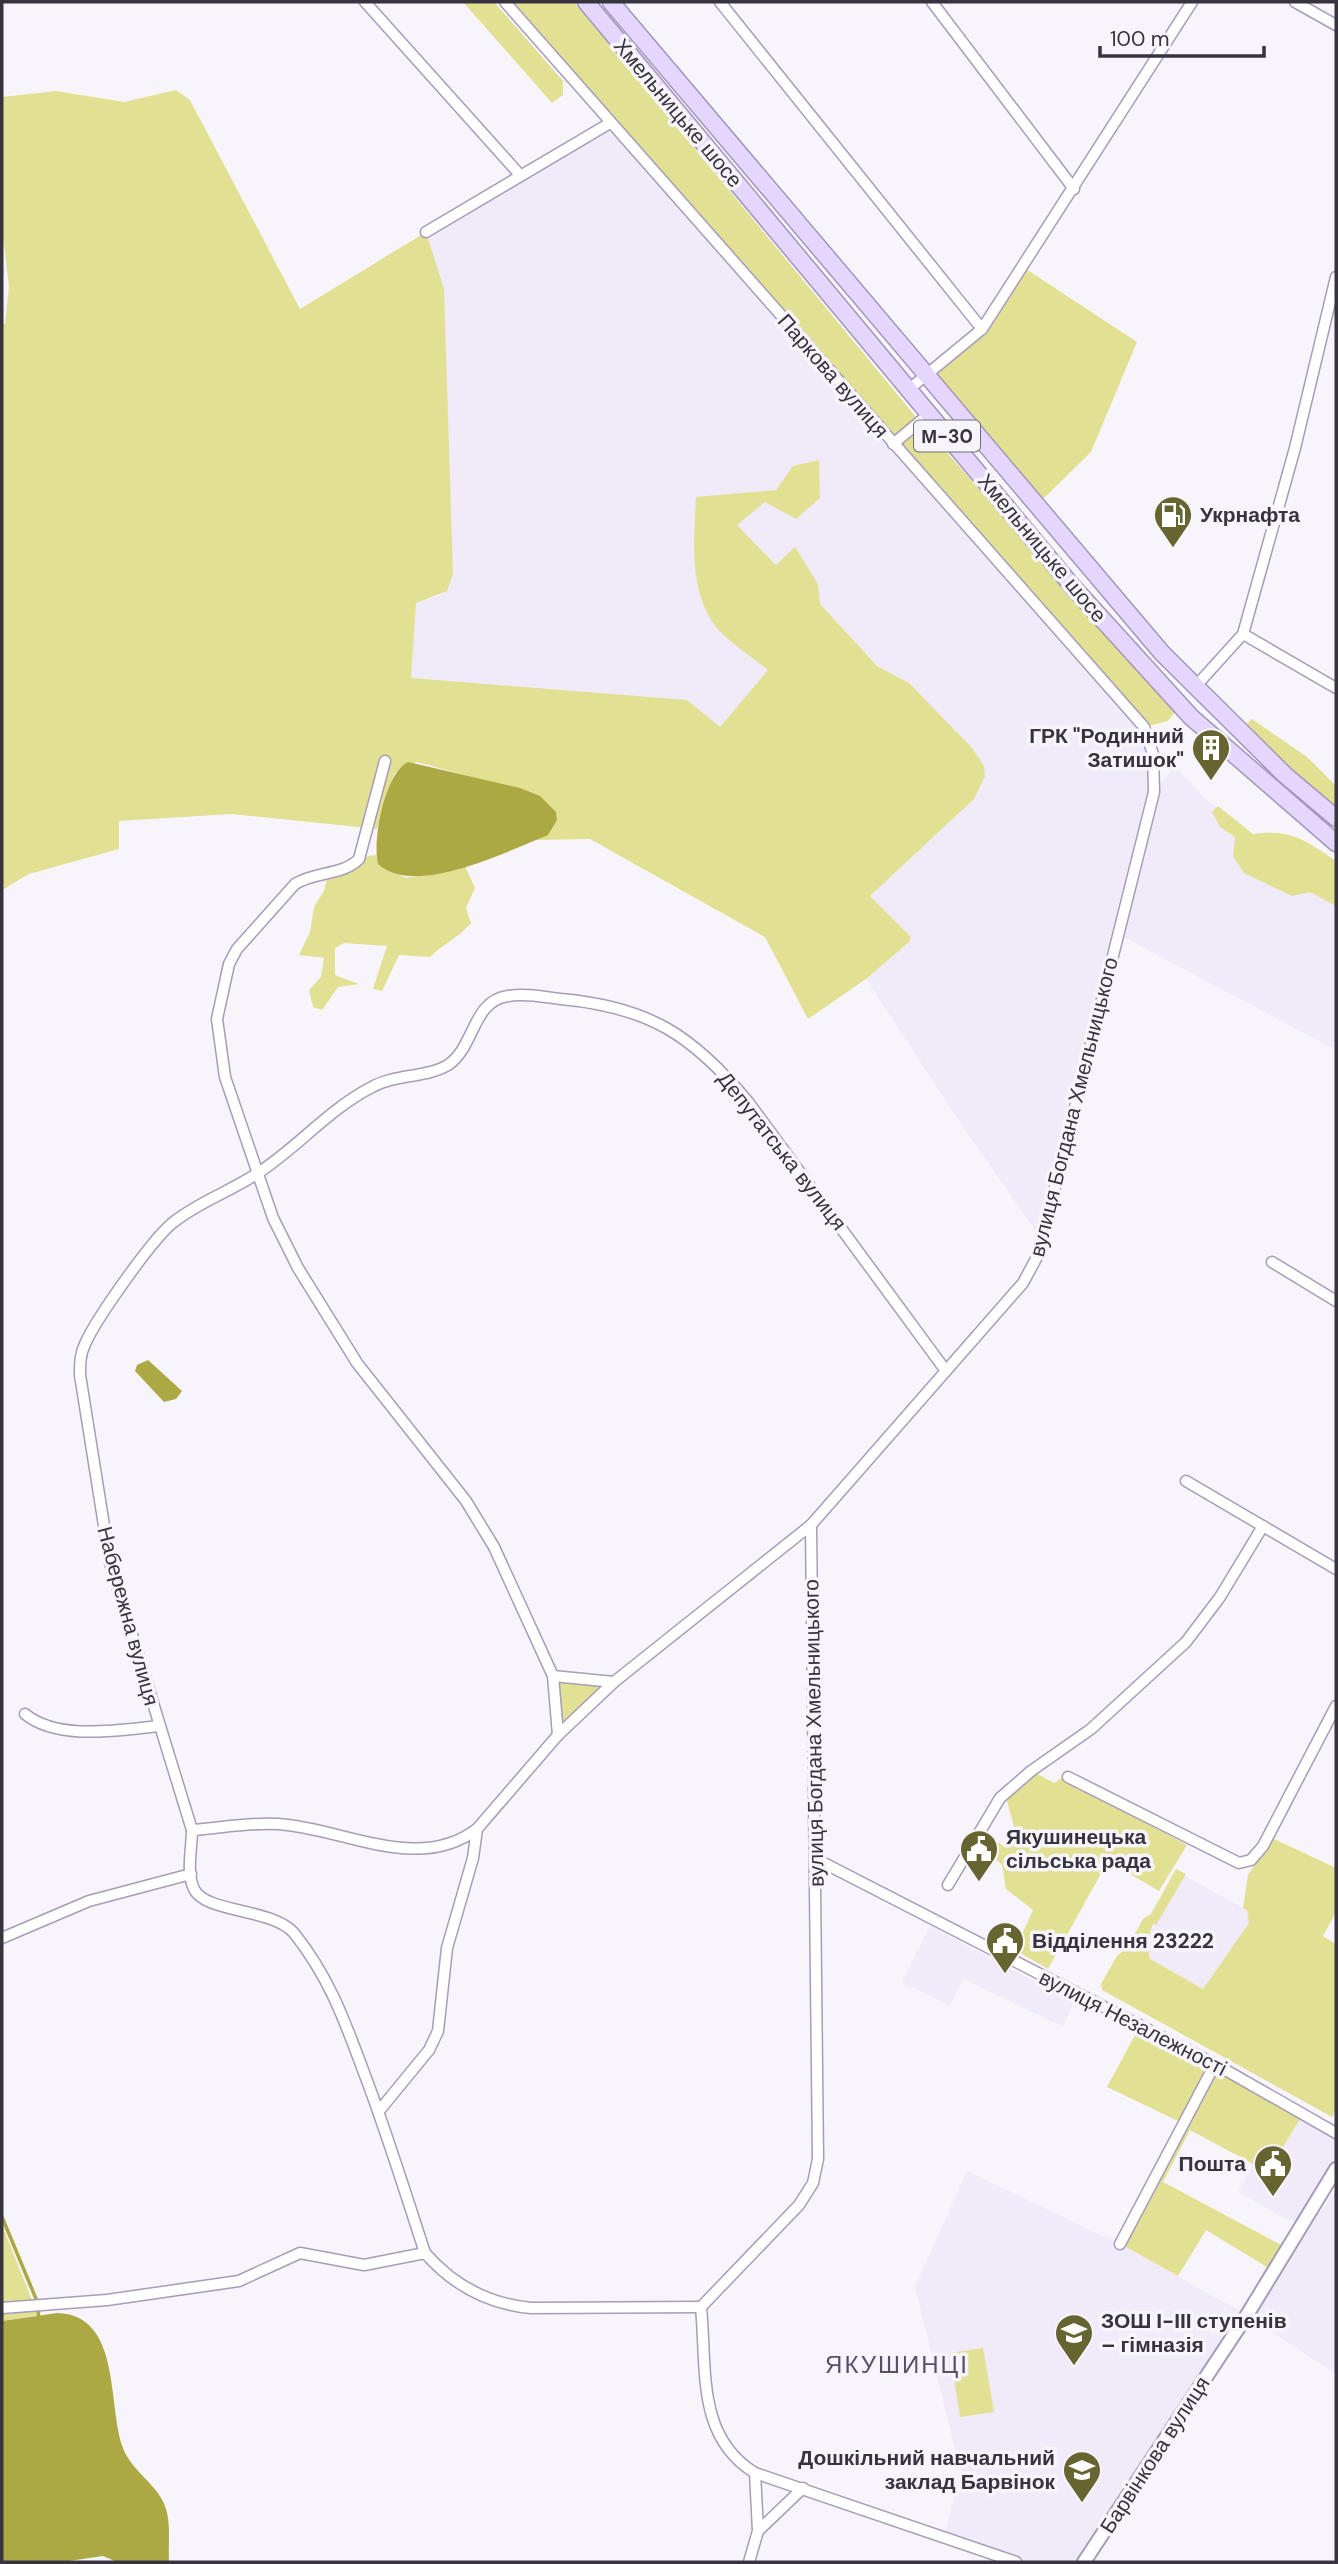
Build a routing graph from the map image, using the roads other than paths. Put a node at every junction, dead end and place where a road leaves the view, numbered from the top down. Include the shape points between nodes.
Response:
1 (365, 2) edge
2 (505, 2) edge
3 (586, 2) edge
4 (611, 2) edge
5 (720, 2) edge
6 (932, 2) edge
7 (1192, 2) edge
8 (1295, 2) edge
9 (1336, 25) edge
10 (610, 123) junction
11 (520, 175) junction
12 (1074, 189) junction
13 (426, 232) dead end
14 (1336, 277) edge
15 (982, 329) junction
16 (925, 376) junction
17 (908, 390) junction
18 (929, 414) junction
19 (893, 444) junction
20 (1243, 634) junction
21 (1195, 687) junction
22 (1336, 688) edge
23 (1178, 703) junction
24 (1153, 754) joint
25 (385, 761) dead end
26 (1336, 818) edge
27 (1336, 843) edge
28 (258, 1173) junction
29 (1272, 1262) dead end
30 (1336, 1301) edge
31 (100, 1318) joint
32 (946, 1371) junction
33 (1186, 1481) dead end
34 (811, 1525) junction
35 (1263, 1526) junction
36 (1336, 1569) edge
37 (553, 1676) junction
38 (614, 1682) junction
39 (1336, 1706) edge
40 (25, 1714) dead end
41 (159, 1726) junction
42 (558, 1735) junction
43 (1068, 1777) dead end
44 (477, 1829) junction
45 (192, 1830) junction
46 (816, 1859) junction
47 (191, 1874) junction
48 (948, 1885) dead end
49 (2, 1938) edge
50 (1215, 2064) junction
51 (379, 2111) junction
52 (1336, 2133) edge
53 (1336, 2169) edge
54 (1120, 2244) dead end
55 (425, 2253) junction
56 (701, 2307) junction
57 (2, 2308) edge
58 (755, 2473) junction
59 (803, 2488) junction
60 (758, 2531) junction
61 (749, 2562) edge
62 (1016, 2562) edge
63 (1084, 2562) edge

1 - 11 street
2 - 10 street, Паркова вулиця
3 - 17 highway, Хмельницьке шосе / М-30
4 - 16 highway, Хмельницьке шосе / М-30
5 - 15 street
6 - 12 street
7 - 12 street
8 - 9 street
10 - 11 street
10 - 19 street, Паркова вулиця
11 - 13 street
12 - 15 street
14 - 20 street via 1293,456
15 - 16 street
16 - 17 street
16 - 21 highway, Хмельницьке шосе / М-30
17 - 18 highway, Хмельницьке шосе / М-30
18 - 19 street
18 - 23 highway, Хмельницьке шосе / М-30 via 1073,587
19 - 24 street, Паркова вулиця via 1144,727
20 - 21 street
20 - 22 street
21 - 23 highway
21 - 26 highway, Хмельницьке шосе / М-30
23 - 27 highway, Хмельницьке шосе / М-30
24 - 32 street, вулиця Богдана Хмельницького via 1154,792 1038,1255 1023,1283
25 - 28 street via 359,859 344,869 295,884 237,948 225,978 217,1019 219,1053
28 - 31 street, Депутатська вулиця via 169,1226
28 - 32 street, Депутатська вулиця via 363,1091 450,1063 495,1000 517,995 619,1007 661,1024 729,1079
28 - 37 street via 279,1232 334,1329 466,1501 495,1546
29 - 30 street
31 - 41 street, Набережна вулиця via 84,1345 80,1375 110,1563
32 - 34 street, вулиця Богдана Хмельницького
33 - 35 street
34 - 38 street
34 - 46 street, вулиця Богдана Хмельницького
35 - 36 street
35 - 48 street via 1186,1642 1091,1729 1000,1798
37 - 38 street
37 - 42 street
38 - 42 street
39 - 43 street via 1263,1846 1251,1860 1239,1863
40 - 41 street via 40,1727 105,1731
41 - 45 street, Набережна вулиця
42 - 44 street
44 - 45 street via 454,1844 395,1847 278,1824
44 - 51 street via 447,1948 439,2031
45 - 47 street, Набережна вулиця
46 - 50 street, вулиця Незалежності
46 - 56 street, вулиця Богдана Хмельницького via 816,2172 799,2205
47 - 49 street via 89,1901
47 - 51 street via 193,1888 204,1898 269,1917 291,1931 330,1984
50 - 52 street, вулиця Незалежності
50 - 54 street
51 - 55 street
53 - 63 street, Барвінкова вулиця via 1247,2315
55 - 56 street via 460,2285 507,2305
55 - 57 street via 364,2265 300,2253 239,2281 107,2300
56 - 58 street via 715,2431 729,2454
58 - 59 street
58 - 60 street
59 - 60 street
59 - 62 street
60 - 61 street

